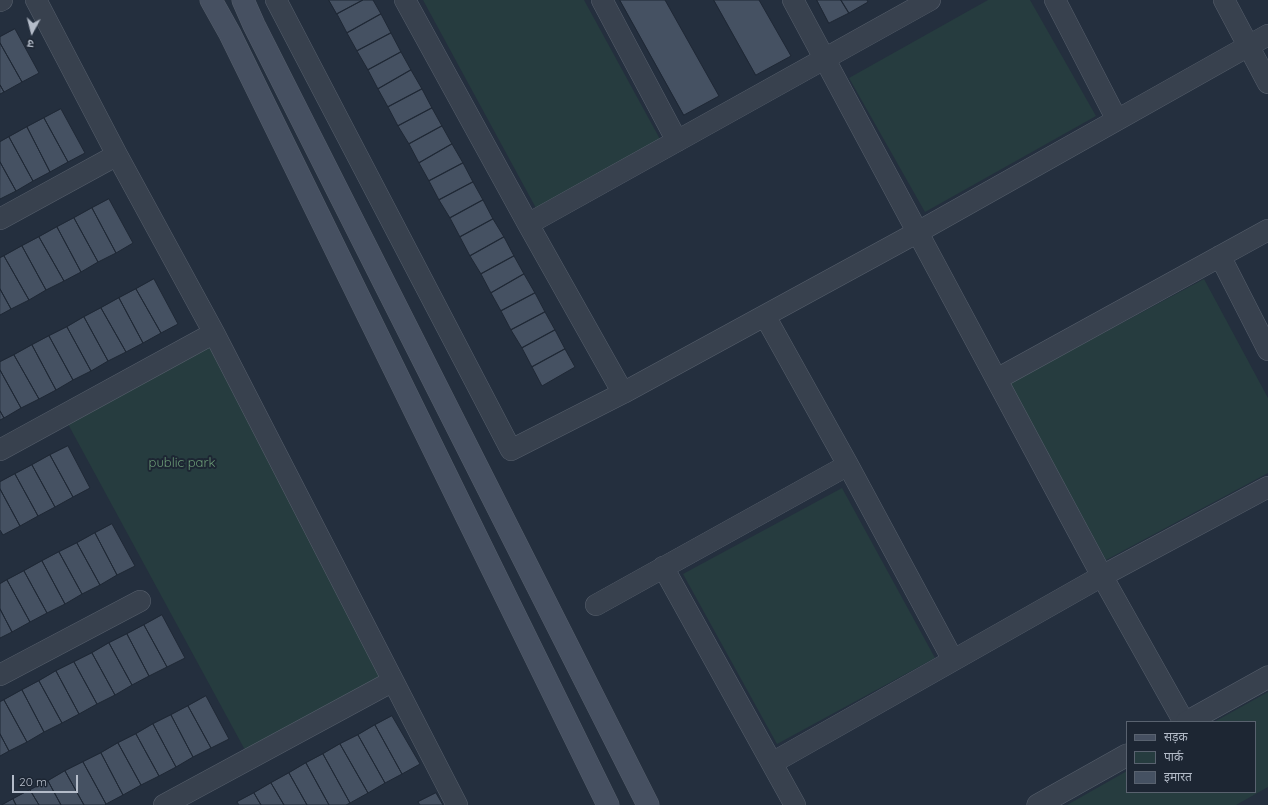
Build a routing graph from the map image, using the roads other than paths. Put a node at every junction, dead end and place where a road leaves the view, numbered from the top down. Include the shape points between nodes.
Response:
1 (36, 0) edge
2 (211, 0) edge
3 (243, 0) edge
4 (276, 0) edge
5 (405, 0) edge
6 (602, 0) edge
7 (793, 0) edge
8 (930, 0) edge
9 (1055, 0) edge
10 (1224, 0) edge
11 (1268, 35) edge
12 (1248, 46) junction
13 (825, 58) junction
14 (1268, 83) edge
15 (1117, 120) junction
16 (677, 141) junction
17 (117, 155) junction
18 (0, 219) edge
19 (528, 224) junction
20 (1268, 230) edge
21 (918, 232) junction
22 (1220, 256) junction
23 (765, 316) junction
24 (214, 333) junction
25 (1268, 350) edge
26 (997, 379) junction
27 (623, 393) junction
28 (0, 450) edge
29 (848, 465) junction
30 (1268, 487) edge
31 (663, 567) junction
32 (1102, 576) junction
33 (140, 601) dead end
34 (596, 605) dead end
35 (953, 660) junction
36 (0, 675) edge
37 (1268, 677) edge
38 (393, 681) junction
39 (1183, 721) edge
40 (1189, 721) edge
41 (1126, 756) edge
42 (772, 763) junction
43 (164, 805) edge
44 (457, 805) edge
45 (608, 805) edge
46 (648, 805) edge
47 (795, 805) edge
48 (1038, 805) edge

1 - 17 street
2 - 45 main road via 230,34
3 - 46 main road
4 - 27 street via 511,450
5 - 19 street
6 - 16 street
7 - 13 street
8 - 13 street
9 - 15 street
10 - 12 street
11 - 12 street
12 - 14 street
12 - 15 street
13 - 16 street
13 - 21 street
15 - 21 street
16 - 19 street
17 - 18 street
17 - 24 street
19 - 27 street
20 - 22 street
21 - 23 street
21 - 26 street
22 - 25 street
22 - 26 street
23 - 27 street
23 - 29 street
24 - 28 street
24 - 38 street
26 - 32 street
29 - 31 street
29 - 35 street
30 - 32 street
31 - 34 street
31 - 42 street
32 - 35 street
32 - 39 street
33 - 36 street
35 - 42 street
37 - 40 street
38 - 43 street
38 - 44 street
41 - 48 street
42 - 47 street

